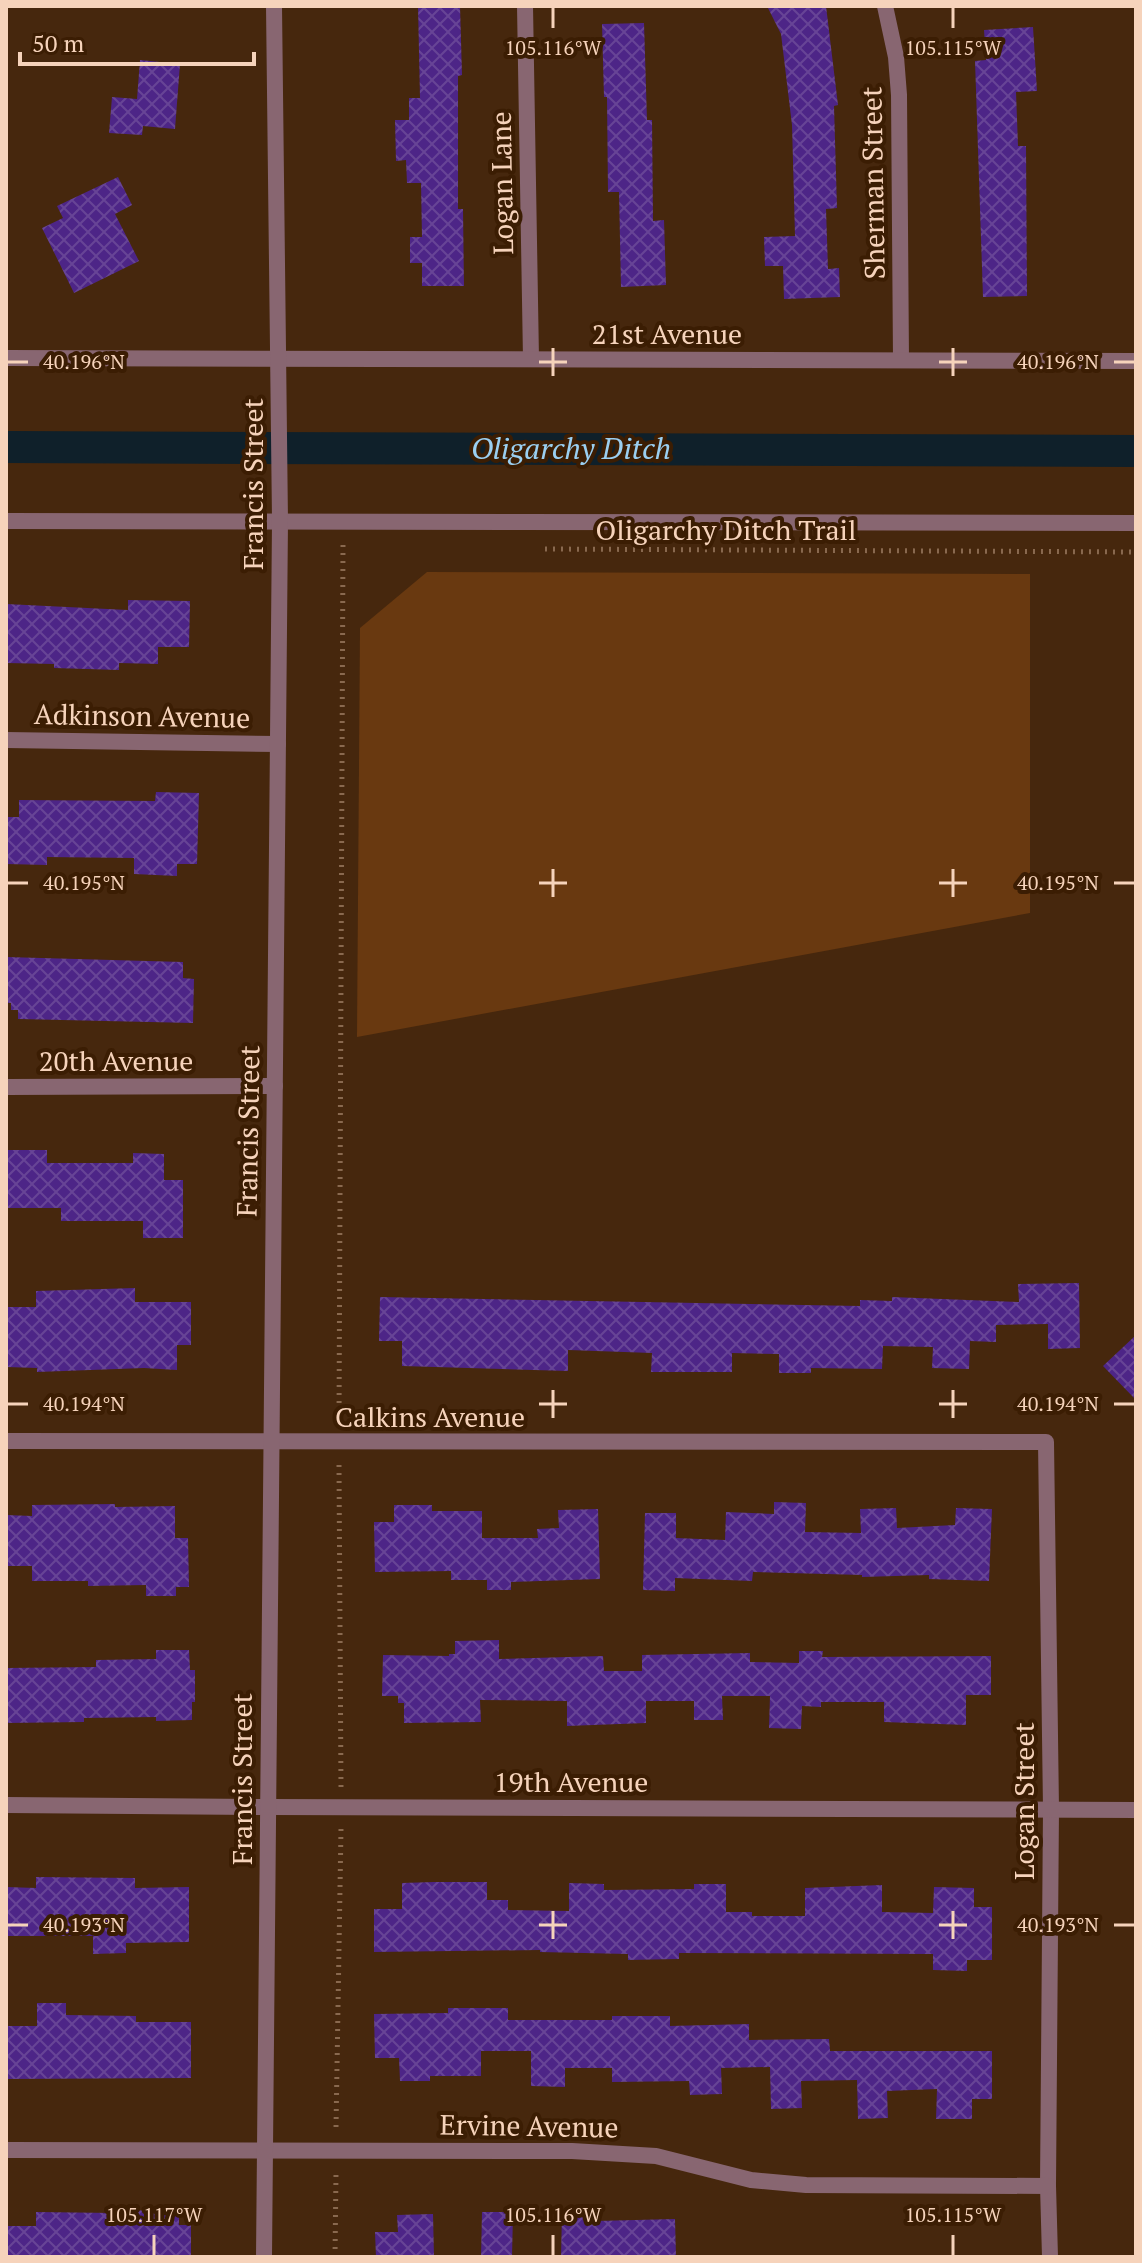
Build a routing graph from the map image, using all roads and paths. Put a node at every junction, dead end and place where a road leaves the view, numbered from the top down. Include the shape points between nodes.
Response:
1 (274, 6) edge
2 (525, 6) edge
3 (885, 6) edge
4 (6, 358) edge
5 (279, 359) junction
6 (531, 359) junction
7 (901, 360) junction
8 (1136, 361) edge
9 (6, 521) edge
10 (280, 521) junction
11 (1136, 523) edge
12 (343, 536) dead end
13 (329, 547) dead end
14 (342, 547) junction
15 (358, 547) dead end
16 (531, 549) dead end
17 (1136, 552) edge
18 (6, 740) edge
19 (278, 744) junction
20 (275, 1086) junction
21 (6, 1087) edge
22 (6, 1441) edge
23 (1046, 1442) joint
24 (271, 1443) junction
25 (339, 1443) junction
26 (6, 1805) edge
27 (268, 1807) junction
28 (341, 1807) junction
29 (1051, 1809) junction
30 (1136, 1810) edge
31 (265, 2149) junction
32 (6, 2150) edge
33 (336, 2150) junction
34 (1048, 2186) junction
35 (264, 2257) edge
36 (335, 2257) edge
37 (1050, 2257) edge

1 - 5 street, Francis Street
2 - 6 street, Logan Lane
3 - 7 street, Sherman Street via 899,95
4 - 5 street, 21st Avenue
5 - 6 street, 21st Avenue
5 - 10 street, Francis Street
6 - 7 street, 21st Avenue
7 - 8 street, 21st Avenue
9 - 10 street
10 - 11 street
10 - 19 street, Francis Street
12 - 14 path
13 - 14 path
14 - 15 path
14 - 25 path
16 - 17 path, Oligarchy Ditch Trail
18 - 19 street, Adkinson Avenue
19 - 20 street, Francis Street
20 - 21 street, 20th Avenue
20 - 24 street, Francis Street
22 - 24 street, Calkins Avenue
23 - 25 street, Calkins Avenue
23 - 29 street, Logan Street
24 - 25 street, Calkins Avenue
24 - 27 street, Francis Street
25 - 28 path
26 - 27 street, 19th Avenue
27 - 28 street, 19th Avenue
27 - 31 street, Francis Street
28 - 29 street, 19th Avenue
28 - 33 path
29 - 30 street, 19th Avenue
29 - 34 street, Logan Street
31 - 32 street, Ervine Avenue
31 - 33 street, Ervine Avenue
31 - 35 street, Francis Street
33 - 34 street, Ervine Avenue via 656,2156 751,2180 806,2185
33 - 36 path
34 - 37 street, Logan Street

